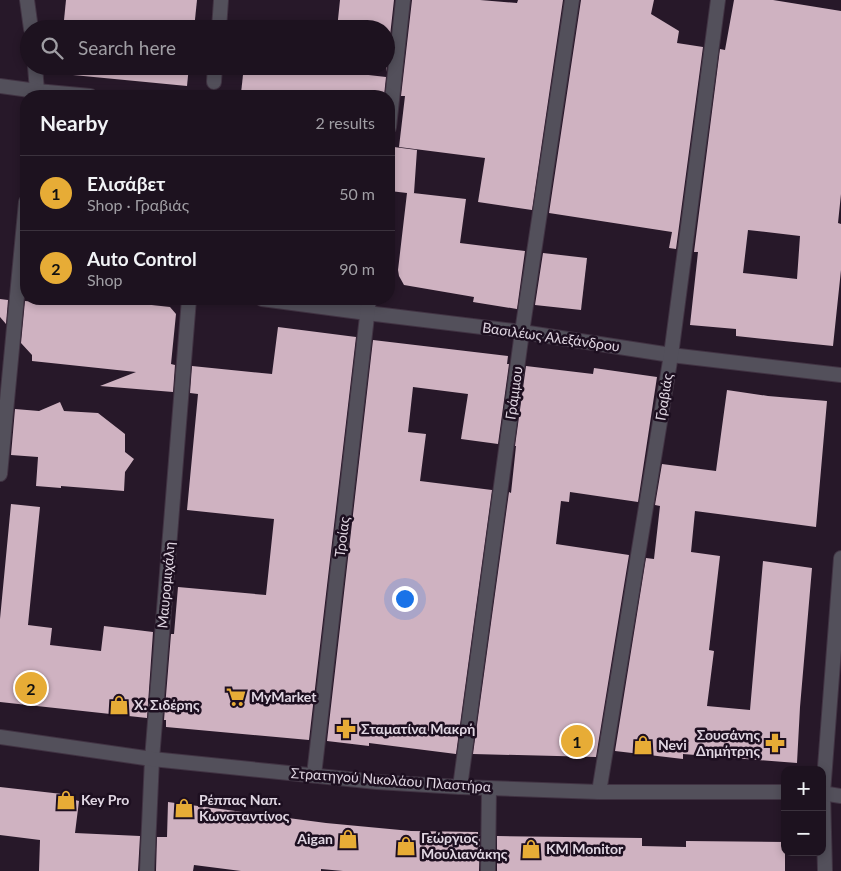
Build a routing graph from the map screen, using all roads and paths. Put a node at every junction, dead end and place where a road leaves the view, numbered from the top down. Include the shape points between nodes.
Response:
1 (27, 0) edge
2 (221, 0) edge
3 (404, 0) edge
4 (572, 0) edge
5 (718, 0) edge
6 (29, 20) edge
7 (219, 20) edge
8 (36, 75) edge
9 (214, 75) edge
10 (214, 82) dead end
11 (0, 86) edge
12 (20, 90) edge
13 (37, 90) edge
14 (393, 90) edge
15 (20, 294) edge
16 (189, 305) edge
17 (307, 305) edge
18 (368, 305) edge
19 (367, 313) junction
20 (522, 332) junction
21 (671, 355) junction
22 (841, 375) edge
23 (0, 474) edge
24 (841, 558) edge
25 (0, 737) edge
26 (152, 759) junction
27 (825, 766) edge
28 (314, 775) junction
29 (460, 787) junction
30 (489, 788) junction
31 (599, 792) junction
32 (781, 792) edge
33 (826, 794) edge
34 (841, 796) edge
35 (823, 811) edge
36 (147, 871) edge
37 (488, 871) edge
38 (825, 871) edge

1 - 6 street
2 - 7 street
3 - 14 street
4 - 20 street, Γράμμου
5 - 21 street, Γραβιάς
8 - 13 street
9 - 10 street
11 - 12 street
15 - 23 street
16 - 26 street, Μαυρομιχάλη
17 - 19 street, Βασιλέως Αλεξάνδρου
18 - 19 street, Τροίας
19 - 20 street, Βασιλέως Αλεξάνδρου
19 - 28 street, Τροίας
20 - 21 street, Βασιλέως Αλεξάνδρου
20 - 29 street, Γράμμου
21 - 22 street, Βασιλέως Αλεξάνδρου
21 - 31 street, Γραβιάς
24 - 27 street
25 - 26 street, Στρατηγού Νικολάου Πλαστήρα
26 - 28 street, Στρατηγού Νικολάου Πλαστήρα
26 - 36 street, Μαυρομιχάλη
28 - 29 street, Στρατηγού Νικολάου Πλαστήρα
29 - 30 street, Στρατηγού Νικολάου Πλαστήρα
30 - 31 street, Στρατηγού Νικολάου Πλαστήρα
30 - 37 street
31 - 32 street, Στρατηγού Νικολάου Πλαστήρα
33 - 34 street
35 - 38 street

